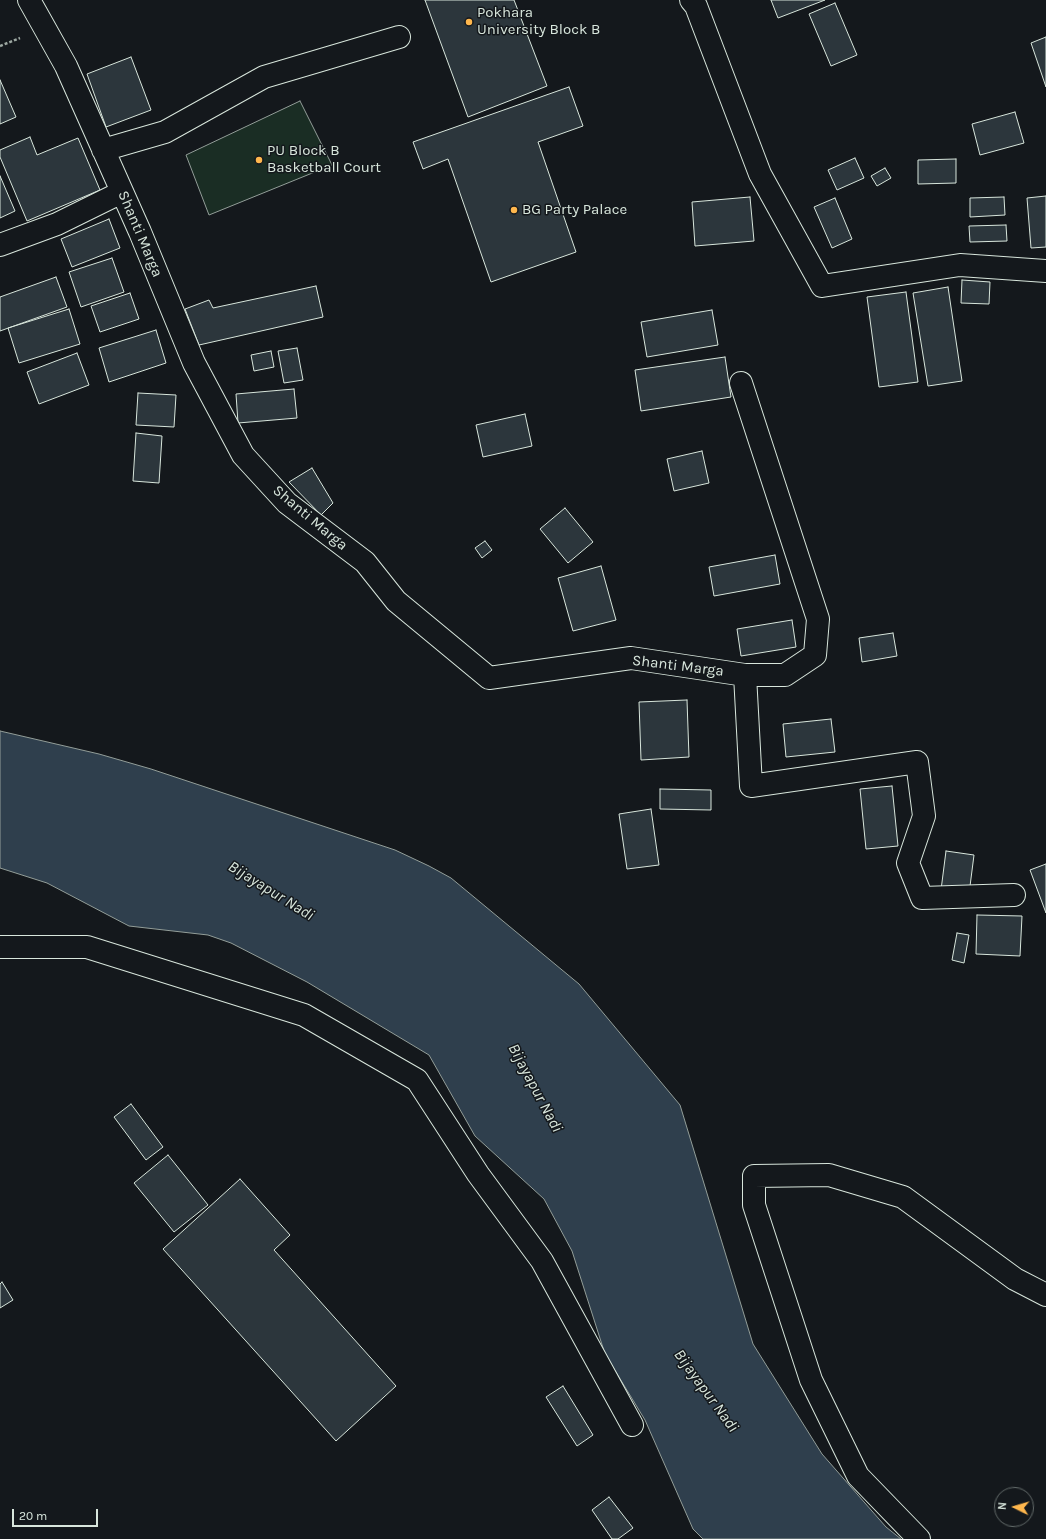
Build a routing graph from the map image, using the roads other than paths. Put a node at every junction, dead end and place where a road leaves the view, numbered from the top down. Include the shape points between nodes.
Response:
1 (29, 0) edge
2 (691, 0) edge
3 (399, 37) dead end
4 (103, 150) junction
5 (122, 192) junction
6 (0, 245) edge
7 (1046, 271) edge
8 (741, 383) dead end
9 (745, 675) junction
10 (1014, 895) dead end
11 (0, 947) edge
12 (1046, 1294) edge
13 (632, 1426) dead end
14 (919, 1539) edge

1 - 4 street, Shanti Marga via 66,66
2 - 7 street via 696,6 760,174 822,286 960,265
3 - 4 street via 264,77 165,132
4 - 5 street, Shanti Marga
5 - 6 street via 57,224
5 - 9 street, Shanti Marga via 194,363 243,456 287,503 365,562 396,601 489,678 631,658
8 - 9 street, Shanti Marga via 818,619 815,656 785,675
9 - 10 street via 751,786 917,762 924,816 908,863 922,898
11 - 13 street via 87,947 304,1015 417,1080 478,1174 542,1261
12 - 14 street via 1016,1279 903,1197 829,1175 754,1176 754,1205 812,1380 858,1476

